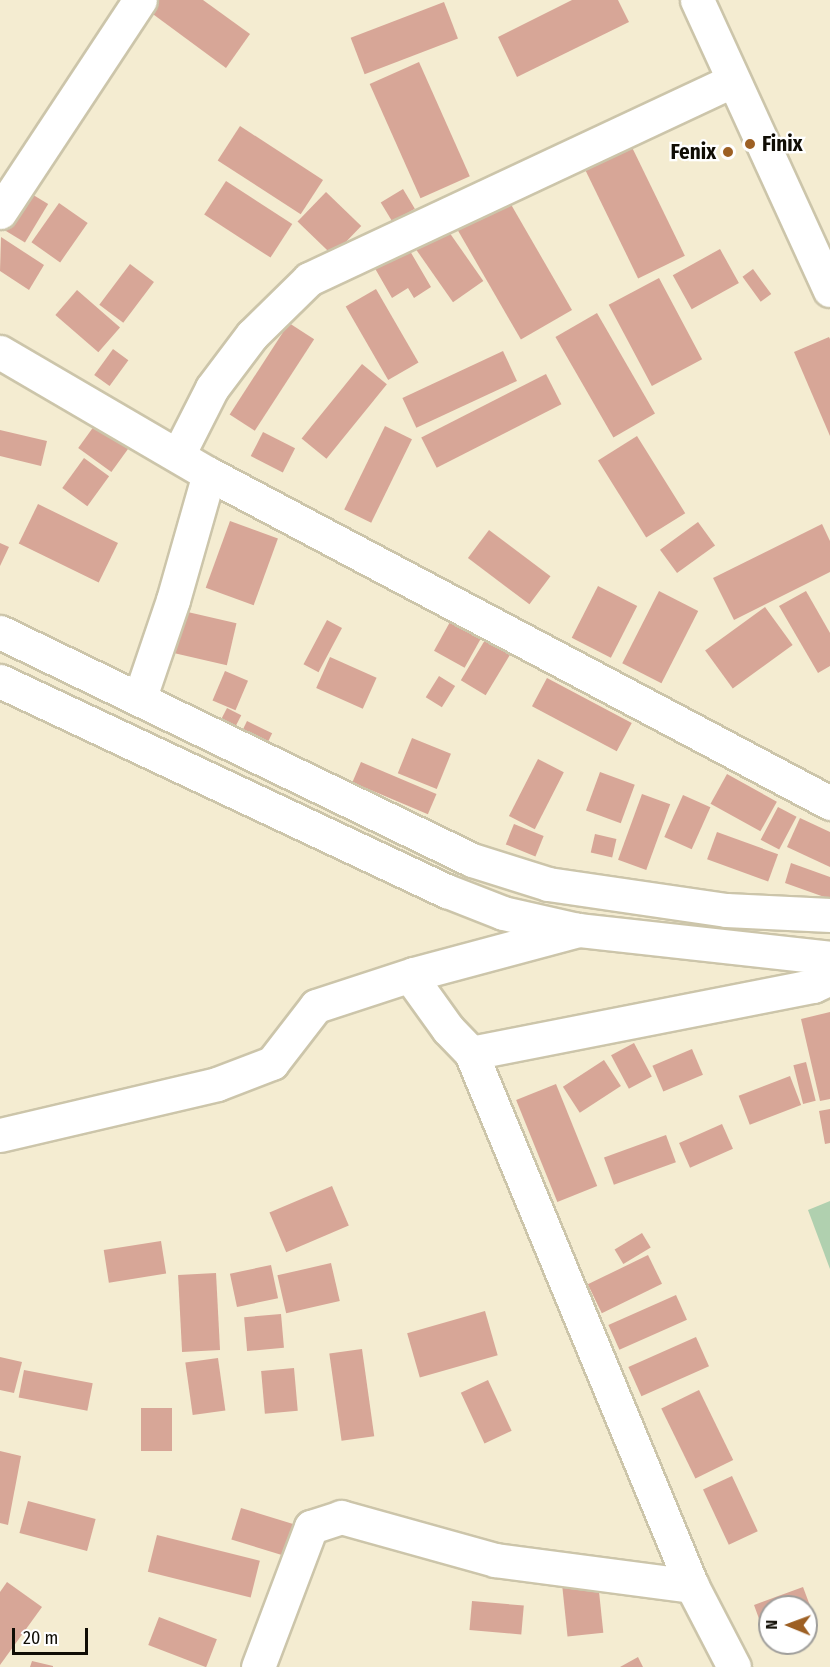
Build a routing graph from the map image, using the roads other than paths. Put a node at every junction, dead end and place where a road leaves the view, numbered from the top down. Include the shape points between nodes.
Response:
1 (140, 0) edge
2 (697, 0) edge
3 (731, 81) junction
4 (0, 212) edge
5 (830, 289) edge
6 (0, 352) edge
7 (178, 454) junction
8 (209, 474) junction
9 (0, 632) edge
10 (0, 681) edge
11 (140, 697) junction
12 (830, 803) edge
13 (830, 915) edge
14 (578, 930) junction
15 (830, 958) edge
16 (414, 974) junction
17 (830, 978) edge
18 (471, 1053) junction
19 (0, 1135) edge
20 (692, 1586) junction
21 (258, 1667) edge
22 (734, 1667) edge

1 - 4 street
2 - 3 street
3 - 5 street
3 - 7 street via 309,279 252,334 212,388
6 - 7 street
7 - 8 street
8 - 11 street
8 - 12 street
9 - 11 street
10 - 14 street via 447,891 503,913
11 - 13 street via 472,860 548,884 726,910
14 - 15 street
14 - 16 street
16 - 18 street via 415,983 448,1029
16 - 19 street via 316,1006 272,1063 217,1084
17 - 18 street via 813,986
18 - 20 street
20 - 21 street via 495,1560 341,1517 311,1527
20 - 22 street

